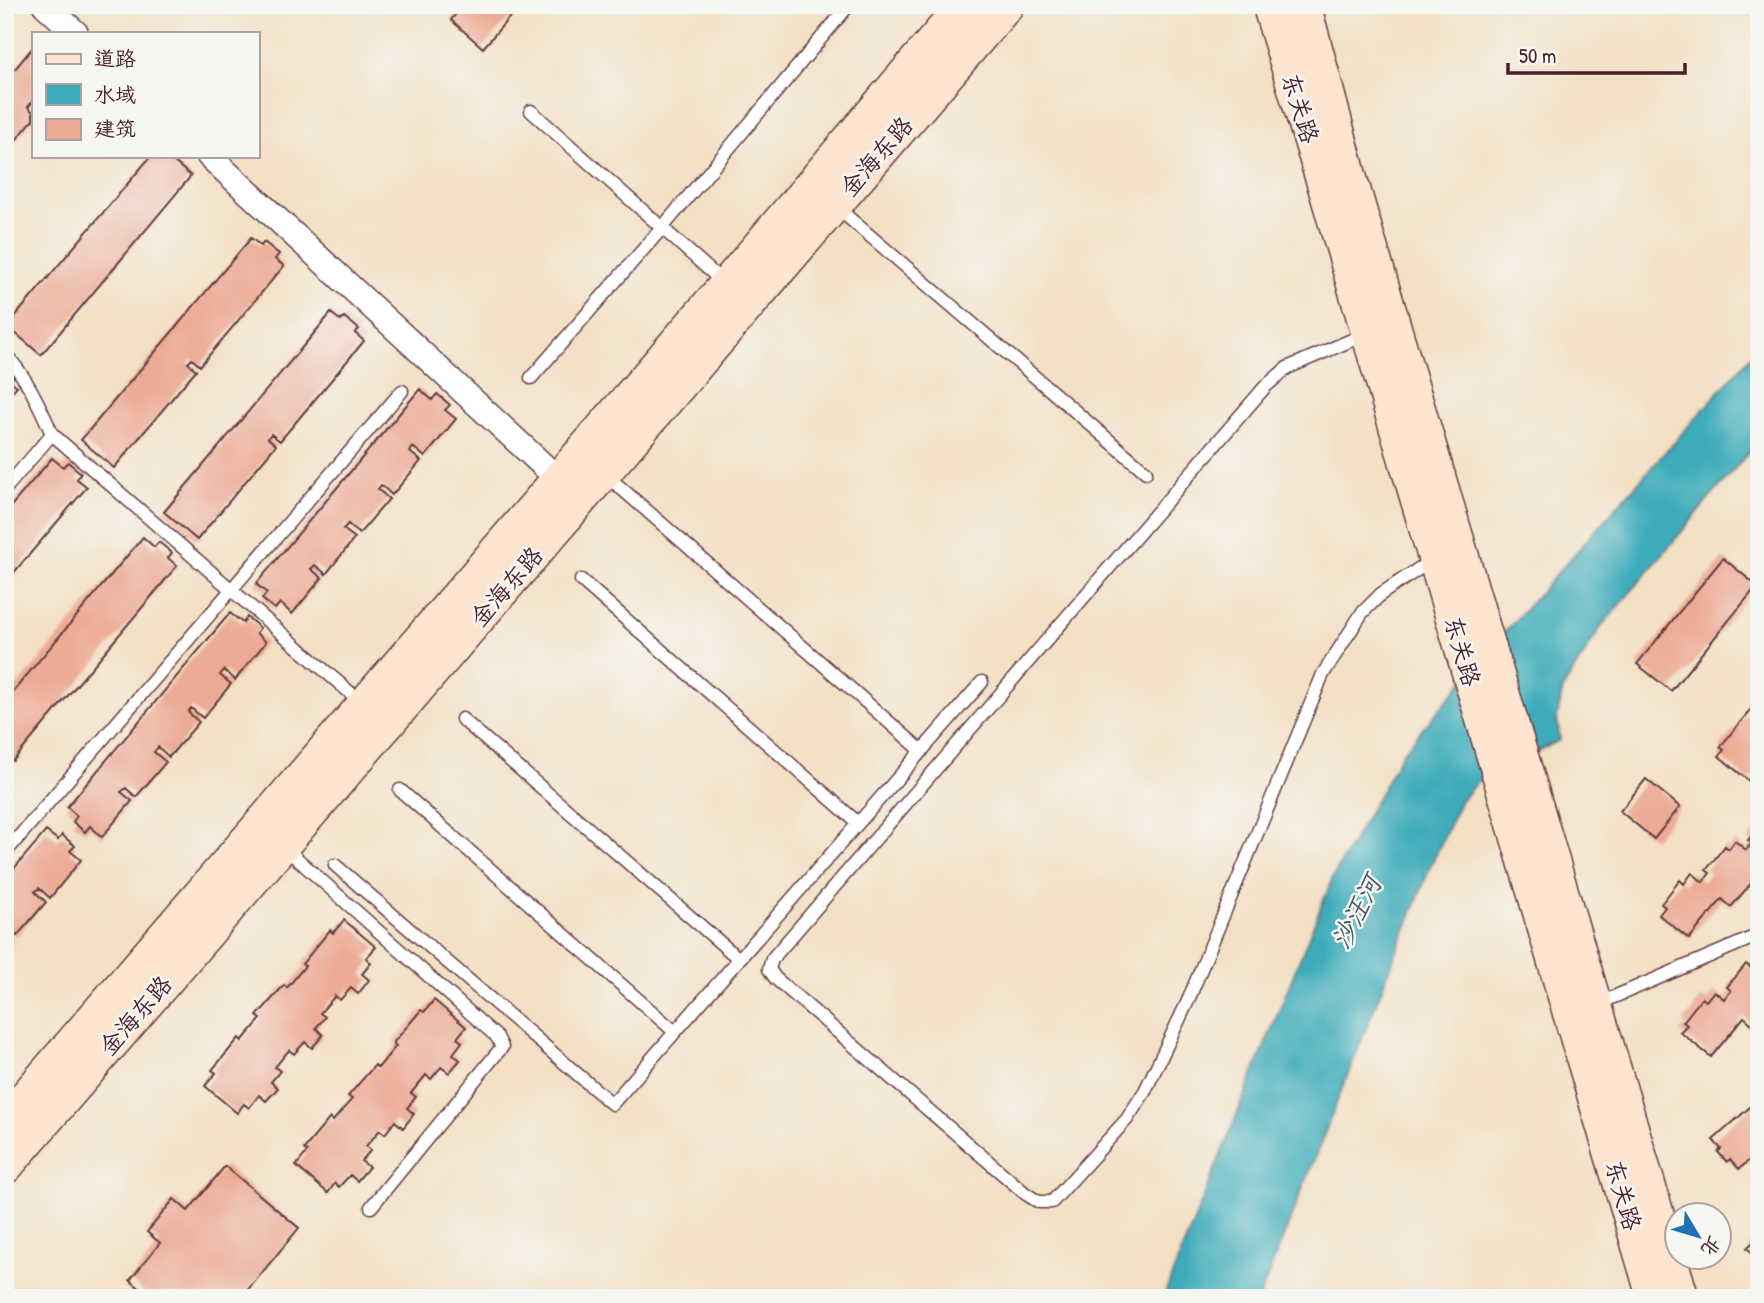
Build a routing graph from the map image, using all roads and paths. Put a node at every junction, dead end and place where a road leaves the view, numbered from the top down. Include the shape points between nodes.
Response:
1 (46, 5) edge
2 (849, 5) edge
3 (965, 5) edge
4 (1006, 5) edge
5 (1288, 9) edge
6 (75, 32) edge
7 (531, 111) dead end
8 (211, 158) edge
9 (834, 205) junction
10 (662, 228) junction
11 (727, 285) junction
12 (1369, 333) junction
13 (5, 354) edge
14 (531, 378) dead end
15 (402, 391) dead end
16 (52, 434) junction
17 (1146, 472) dead end
18 (603, 473) junction
19 (559, 480) junction
20 (5, 489) edge
21 (1436, 558) junction
22 (582, 580) dead end
23 (232, 590) junction
24 (982, 682) dead end
25 (365, 705) junction
26 (462, 719) dead end
27 (922, 751) junction
28 (400, 790) dead end
29 (858, 823) junction
30 (282, 845) junction
31 (5, 853) edge
32 (335, 865) dead end
33 (1759, 935) edge
34 (739, 959) junction
35 (1595, 1006) junction
36 (675, 1032) junction
37 (5, 1122) edge
38 (5, 1166) edge
39 (370, 1208) dead end
40 (1655, 1298) edge
41 (1681, 1298) edge

1 - 6 street
2 - 10 lane
3 - 11 main road, 金海东路
4 - 9 main road, 金海东路
5 - 12 main road, 东关路
5 - 35 main road, 东关路 via 1354,194
7 - 10 lane
8 - 19 street
9 - 17 lane
9 - 18 main road, 金海东路
10 - 11 lane
10 - 14 lane
11 - 19 main road, 金海东路
12 - 21 main road, 东关路
12 - 21 lane via 1287,368 1265,387 790,938 769,968 775,978 1026,1194 1039,1202 1052,1202 1127,1119 1145,1091 1187,1003 1323,674 1362,613 1381,594
13 - 16 lane via 39,404
15 - 23 lane
16 - 20 lane
16 - 23 lane
18 - 27 lane
18 - 30 main road, 金海东路
19 - 25 main road, 金海东路
21 - 40 main road, 东关路
22 - 29 lane
23 - 25 lane
23 - 31 lane
24 - 27 lane
25 - 37 main road, 金海东路
26 - 34 lane
27 - 29 lane
28 - 36 lane
29 - 34 lane
30 - 38 main road, 金海东路
30 - 39 lane via 497,1037 502,1047
32 - 36 lane via 612,1104
33 - 35 lane
34 - 36 lane
35 - 41 main road, 东关路

